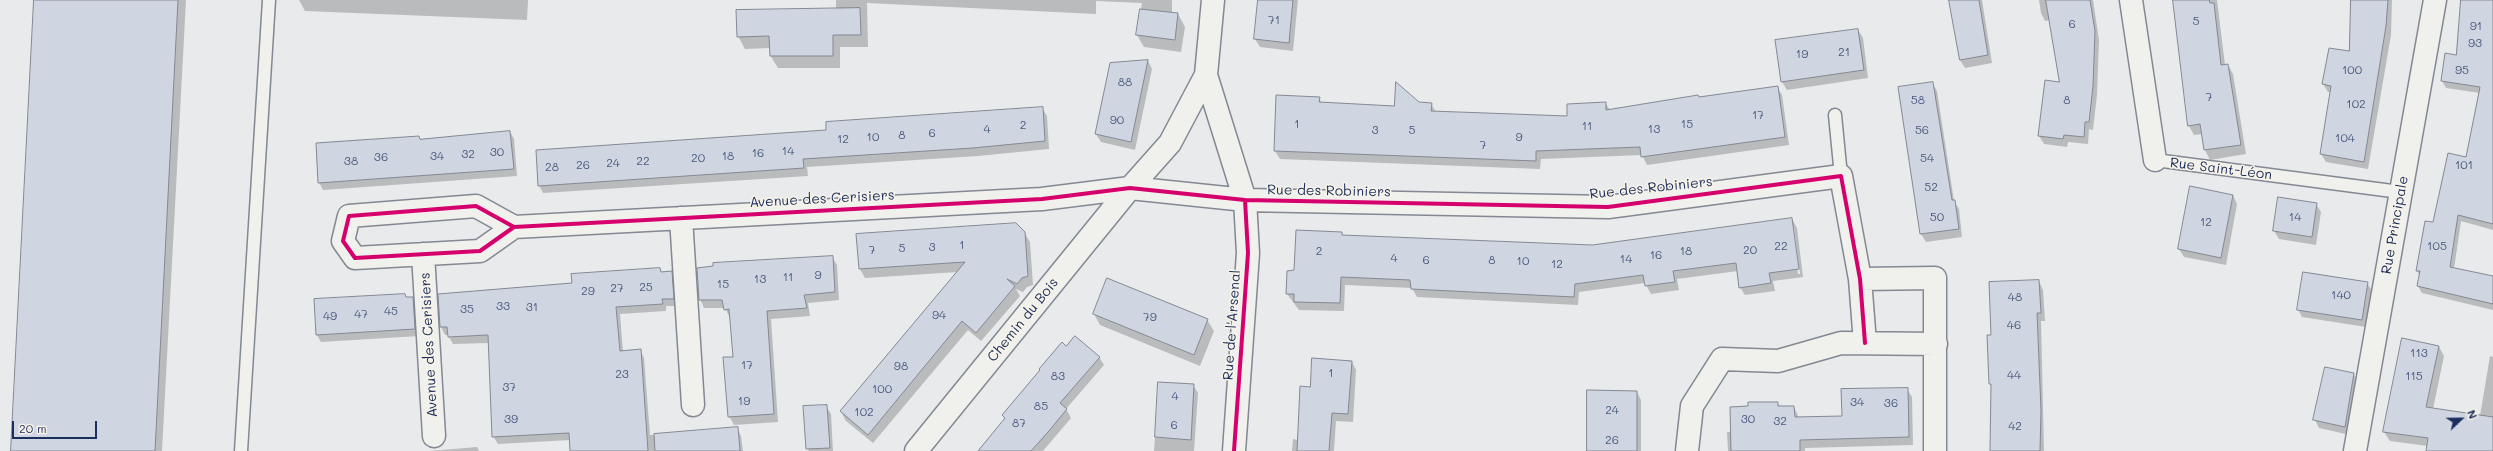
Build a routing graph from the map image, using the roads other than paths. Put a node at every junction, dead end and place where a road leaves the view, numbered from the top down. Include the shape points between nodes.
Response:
1 (269, 0) edge
2 (1213, 0) edge
3 (2131, 0) edge
4 (2435, 0) edge
5 (1206, 75) junction
6 (1835, 115) dead end
7 (2155, 160) joint
8 (1841, 176) junction
9 (1130, 188) junction
10 (2400, 192) junction
11 (1245, 200) junction
12 (681, 218) junction
13 (514, 227) junction
14 (423, 254) junction
15 (1860, 278) junction
16 (1865, 343) junction
17 (1936, 344) junction
18 (693, 405) dead end
19 (434, 436) dead end
20 (241, 451) edge
21 (916, 451) edge
22 (1234, 451) edge
23 (1687, 451) edge
24 (1935, 451) edge
25 (2355, 451) edge

1 - 20 lane
2 - 5 street, Chemin du Bois
3 - 7 street, Rue Saint-Léon
4 - 10 street, Rue Principale
5 - 9 street, Chemin du Bois via 1170,143
5 - 11 street, Chemin du Bois
6 - 8 lane
7 - 10 lane, Rue Saint-Léon
8 - 11 street, Rue des Robiniers via 1608,207
8 - 15 street
9 - 11 street
9 - 12 street, Avenue des Cerisiers via 1042,199
9 - 21 street, Chemin du Bois
10 - 25 street, Rue Principale
11 - 22 street, Rue de l'Arsenal via 1248,253
12 - 13 street, Avenue des Cerisiers
12 - 18 street
13 - 14 street, Avenue des Cerisiers via 480,251
13 - 14 street, Avenue des Cerisiers via 476,206 349,216 343,241 355,258
14 - 19 street, Avenue des Cerisiers
15 - 16 street
15 - 17 street via 1935,278
16 - 17 street
16 - 23 street via 1841,343 1778,361 1722,359 1692,406
17 - 24 street

